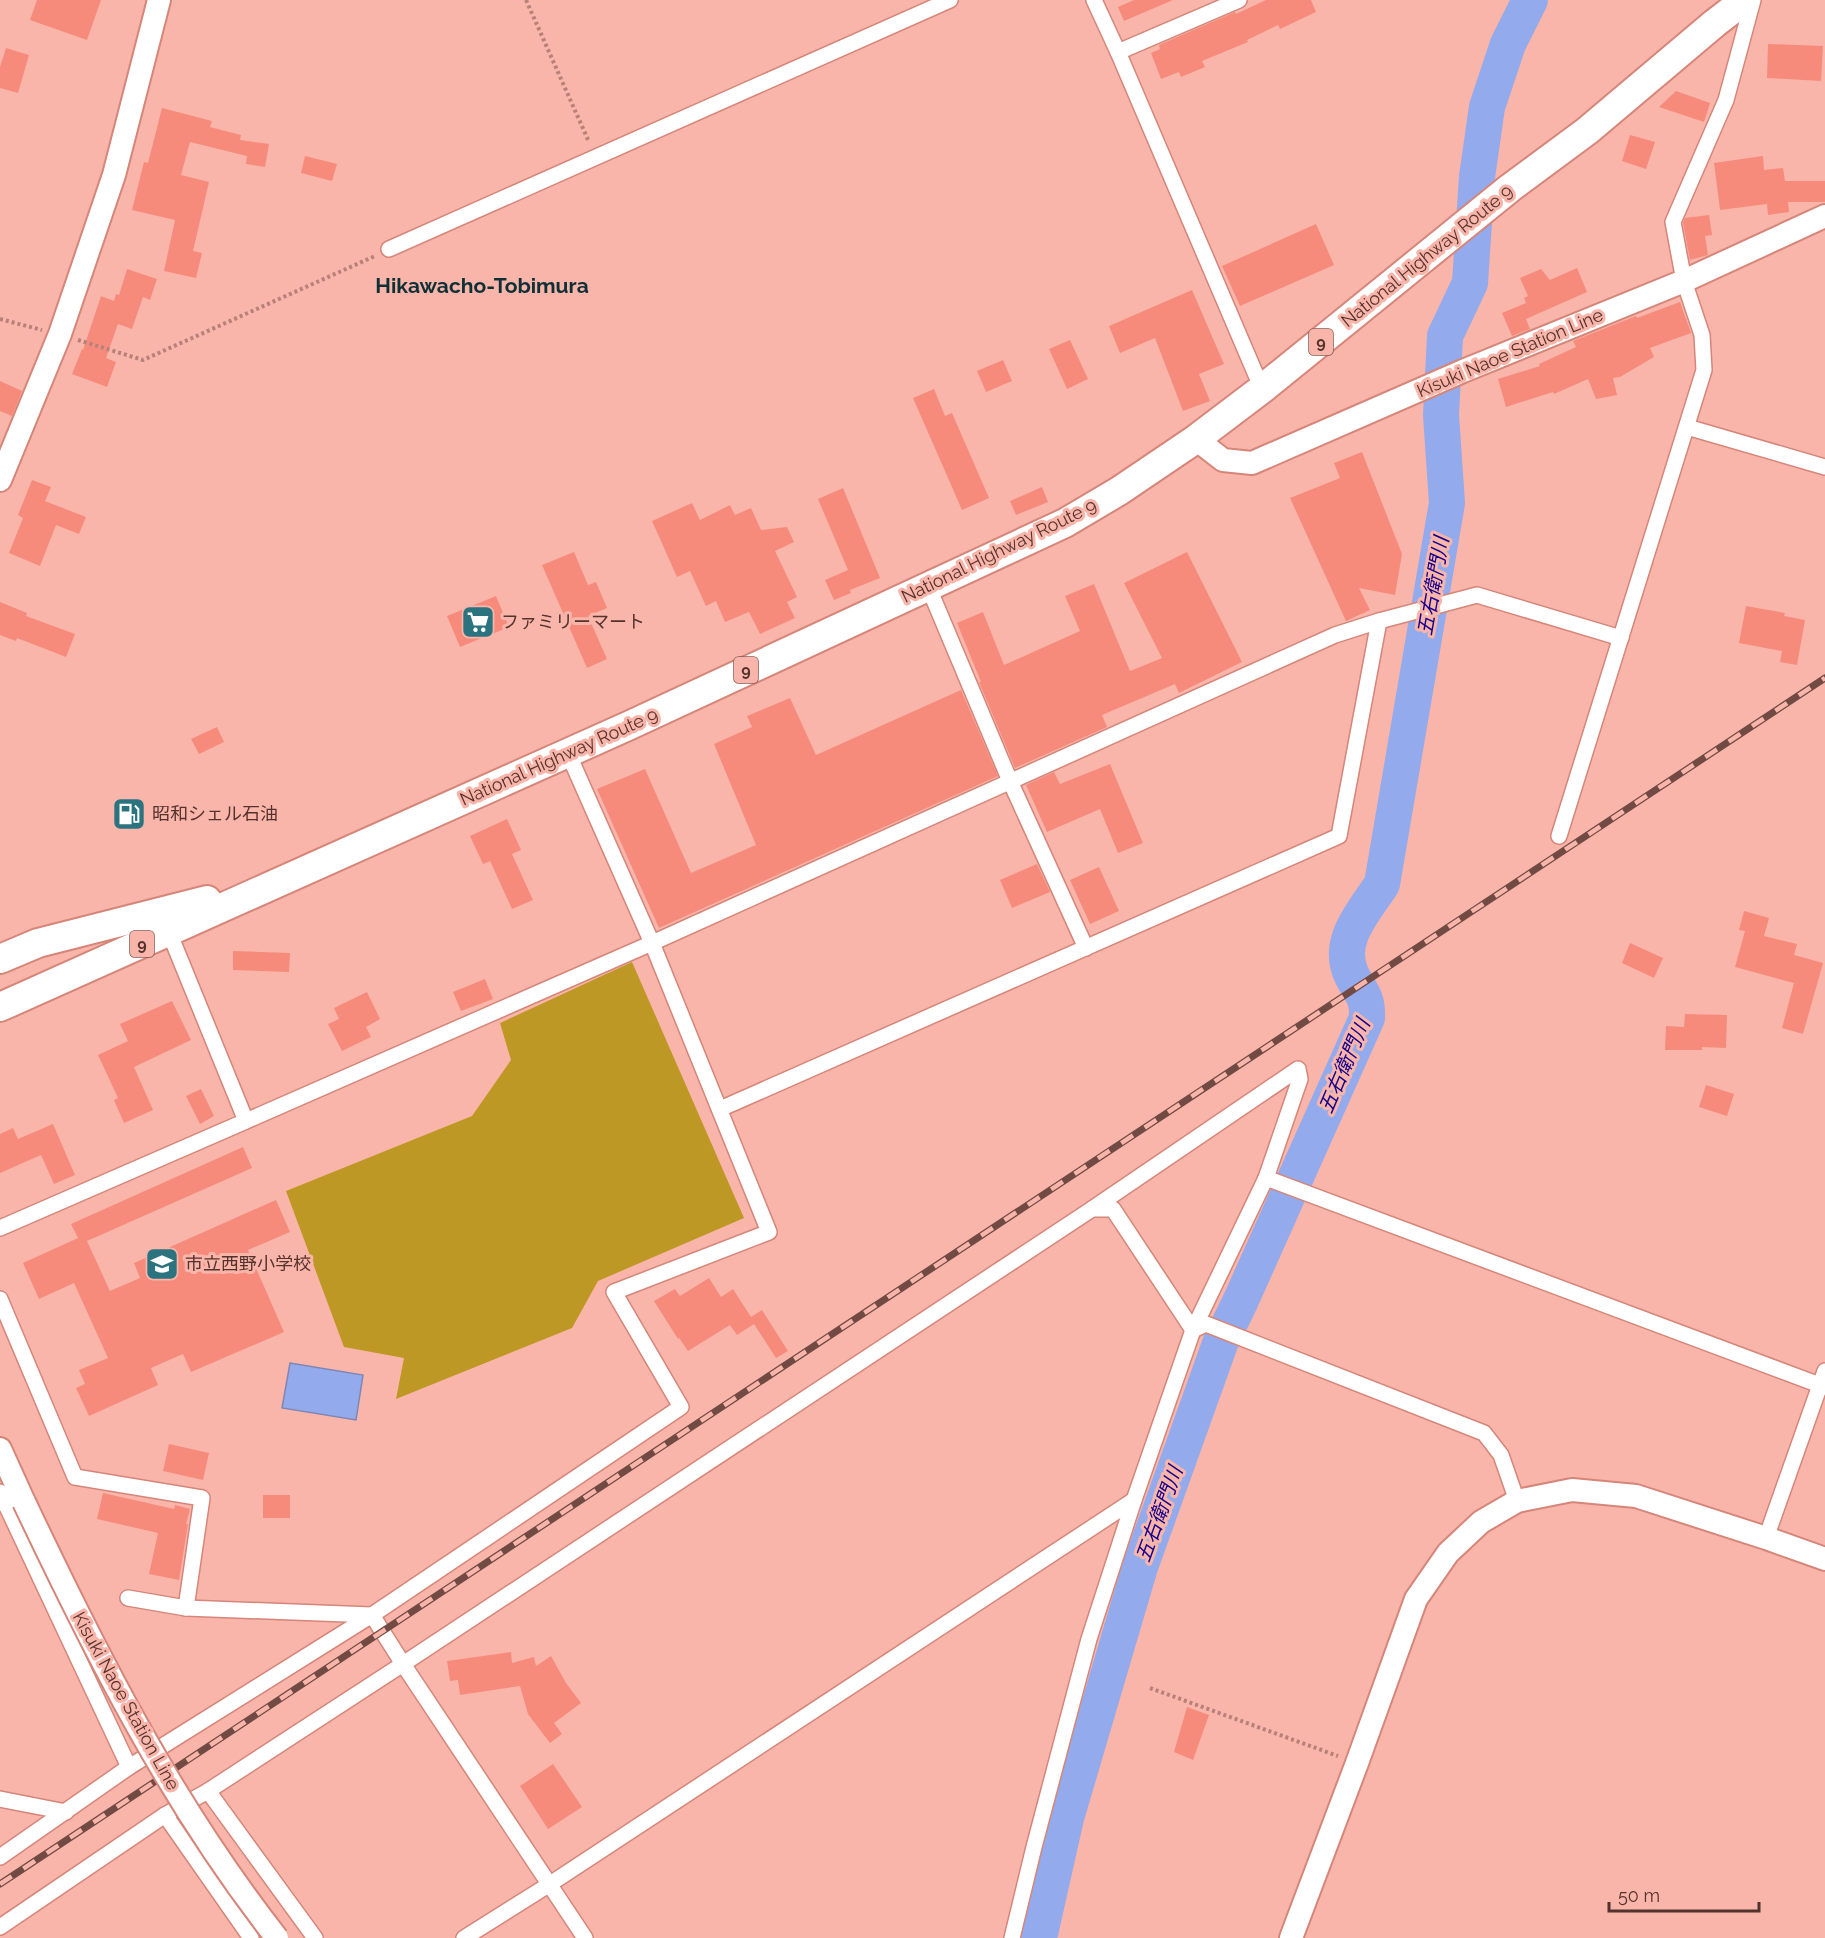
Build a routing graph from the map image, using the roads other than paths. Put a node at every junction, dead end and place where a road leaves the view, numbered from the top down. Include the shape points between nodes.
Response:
1 (159, 0) edge
2 (950, 0) edge
3 (1094, 0) edge
4 (1239, 0) edge
5 (1745, 0) edge
6 (1753, 0) edge
7 (1118, 52) junction
8 (1825, 216) edge
9 (389, 249) road end
10 (1684, 280) junction
11 (1263, 389) junction
12 (1687, 427) junction
13 (1196, 439) junction
14 (1825, 467) edge
15 (0, 480) edge
16 (928, 586) junction
17 (1379, 621) junction
18 (1621, 638) junction
19 (568, 753) junction
20 (1010, 781) junction
21 (1558, 836) dead end
22 (285, 880) junction
23 (169, 932) junction
24 (652, 943) junction
25 (1086, 948) junction
26 (0, 959) edge
27 (0, 1007) edge
28 (720, 1109) junction
29 (246, 1121) junction
30 (1266, 1178) junction
31 (1092, 1209) junction
32 (0, 1228) edge
33 (0, 1299) edge
34 (1193, 1330) junction
35 (1823, 1381) edge
36 (0, 1449) edge
37 (0, 1492) edge
38 (1134, 1500) junction
39 (1517, 1501) junction
40 (1767, 1538) junction
41 (1825, 1559) edge
42 (128, 1598) dead end
43 (186, 1608) junction
44 (372, 1615) junction
45 (403, 1664) junction
46 (129, 1767) junction
47 (208, 1791) junction
48 (0, 1799) edge
49 (66, 1812) junction
50 (165, 1815) junction
51 (0, 1857) edge
52 (550, 1884) junction
53 (0, 1927) edge
54 (251, 1938) edge
55 (277, 1938) edge
56 (315, 1938) edge
57 (464, 1938) edge
58 (585, 1938) edge
59 (1012, 1938) edge
60 (1291, 1938) edge

1 - 15 street via 114,175 60,334
2 - 9 street
3 - 7 street
4 - 7 street
5 - 11 highway, National Highway Route 9 / 9
6 - 10 street via 1726,100 1673,222
7 - 11 street
8 - 10 street, Kisuki Naoe Station Line
10 - 12 street via 1702,335 1704,370
10 - 13 street, Kisuki Naoe Station Line via 1252,463 1223,460
11 - 13 highway, National Highway Route 9 / 9
12 - 14 street
12 - 18 street
13 - 16 highway, National Highway Route 9 / 9 via 1065,523
16 - 19 highway, National Highway Route 9 / 9
16 - 20 street
17 - 18 street via 1477,595
17 - 20 street via 1335,635
17 - 25 street via 1339,837
18 - 21 street
19 - 22 highway, National Highway Route 9 / 9
19 - 24 street
20 - 24 street
20 - 25 street
22 - 23 highway, National Highway Route 9 / 9
22 - 26 highway, National Highway Route 9 / 9 via 38,943
23 - 27 highway, National Highway Route 9 / 9
23 - 29 street
24 - 28 street
24 - 29 street
25 - 28 street
28 - 44 street via 769,1232 614,1292 681,1407
29 - 32 street
30 - 31 street via 1300,1080 1298,1069
30 - 34 street
30 - 35 street
31 - 34 street via 1113,1209
31 - 45 street
33 - 43 street via 75,1476 202,1497
34 - 38 street
34 - 39 street via 1206,1324 1484,1433 1501,1455
35 - 40 street
36 - 55 street, Kisuki Naoe Station Line, bridge via 77,1614 134,1724 188,1813
37 - 46 street
38 - 52 street
38 - 59 street via 1089,1639
39 - 40 street via 1572,1490 1636,1496
39 - 60 street via 1481,1522 1448,1553 1416,1599
40 - 41 street
42 - 43 street
43 - 44 street
44 - 45 street
44 - 46 street
45 - 47 street
45 - 52 street
46 - 49 street
47 - 50 street
47 - 56 street
48 - 49 street
49 - 51 street
50 - 53 street
50 - 54 street
52 - 57 street
52 - 58 street

